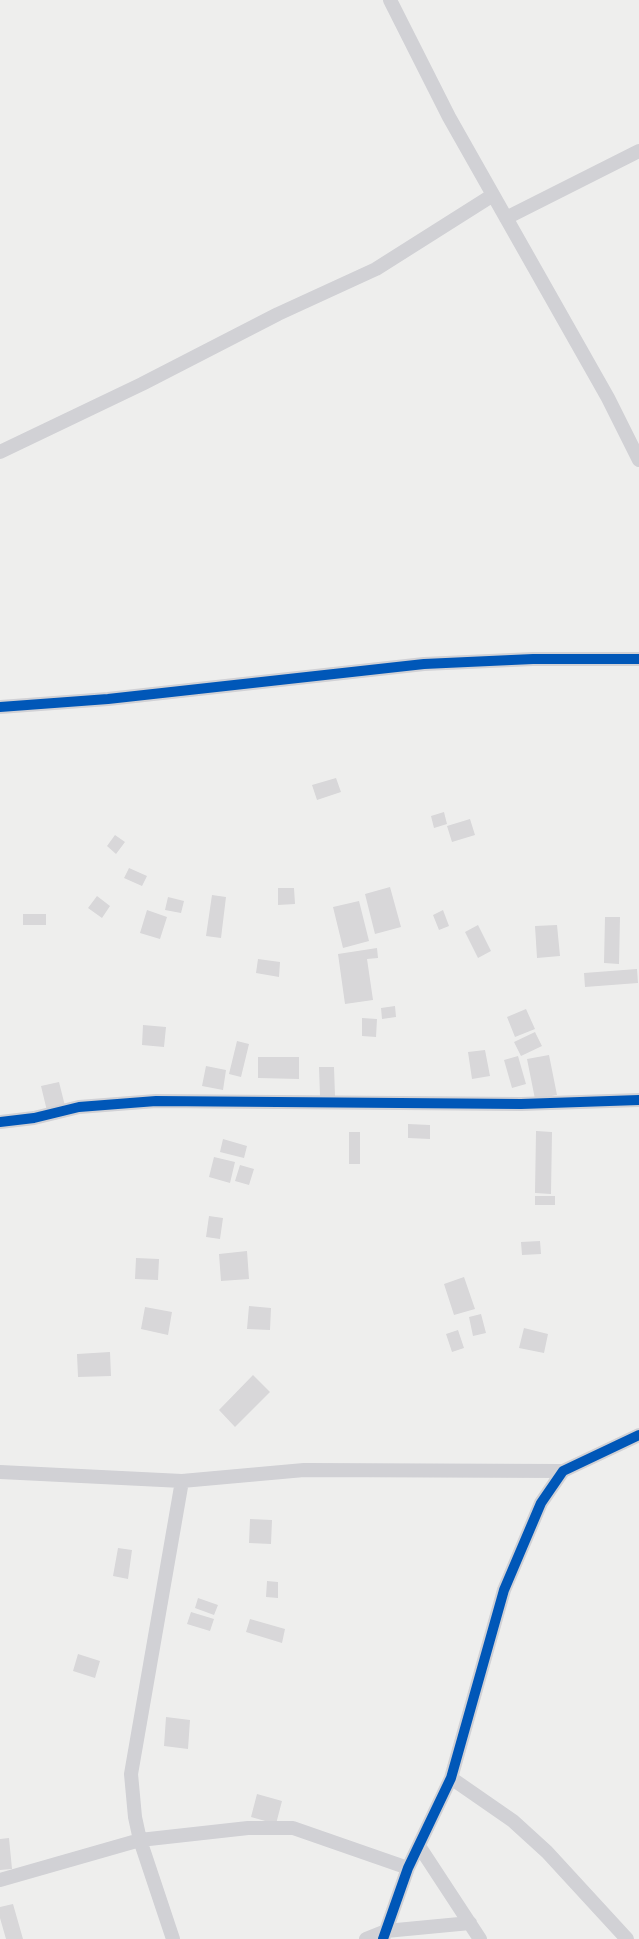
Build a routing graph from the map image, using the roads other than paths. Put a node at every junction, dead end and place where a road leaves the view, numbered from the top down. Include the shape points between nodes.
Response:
1 (390, 0) edge
2 (639, 151) edge
3 (493, 195) junction
4 (506, 218) junction
5 (0, 452) edge
6 (639, 460) edge
7 (639, 659) edge
8 (0, 707) edge
9 (639, 1100) edge
10 (0, 1122) edge
11 (639, 1435) edge
12 (563, 1471) junction
13 (0, 1472) edge
14 (182, 1481) junction
15 (451, 1778) junction
16 (140, 1840) junction
17 (419, 1846) junction
18 (408, 1868) junction
19 (0, 1880) edge
20 (470, 1923) junction
21 (385, 1935) edge
22 (173, 1939) edge
23 (366, 1939) edge
24 (480, 1939) edge
25 (627, 1939) edge

1 - 3 street
2 - 4 street
3 - 4 street
3 - 5 street via 376,269
4 - 6 street
7 - 8 street via 424,664
9 - 10 street via 156,1101 79,1107
11 - 12 street
12 - 14 street via 304,1470
12 - 15 street via 541,1503 504,1590
13 - 14 street
14 - 16 street via 131,1774
15 - 17 street
15 - 25 street via 536,1841
16 - 18 street via 293,1828
16 - 19 street
16 - 22 street
17 - 18 street
17 - 20 street
18 - 21 street
20 - 21 street
20 - 24 street
21 - 23 street

